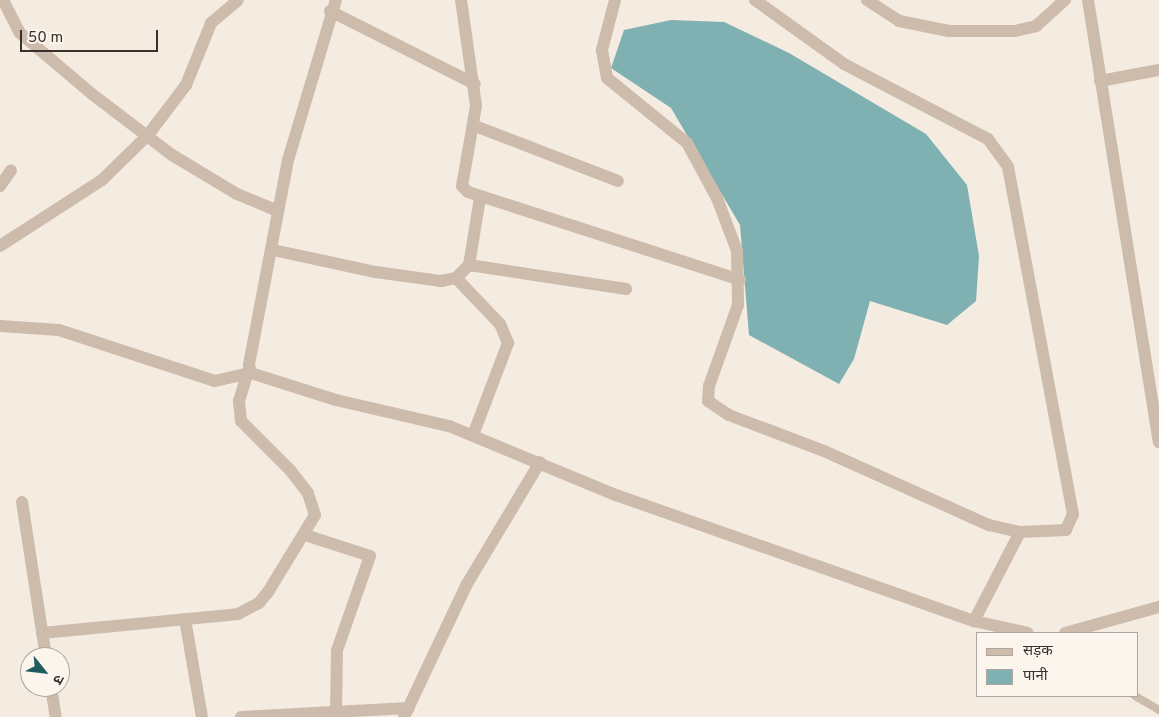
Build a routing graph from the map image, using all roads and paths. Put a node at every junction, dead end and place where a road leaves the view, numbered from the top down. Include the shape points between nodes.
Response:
1 (3, 0) edge
2 (238, 0) edge
3 (461, 0) edge
4 (615, 0) edge
5 (755, 0) edge
6 (866, 0) edge
7 (1066, 0) edge
8 (1088, 0) edge
9 (333, 6) edge
10 (1159, 70) edge
11 (1100, 81) junction
12 (475, 84) junction
13 (475, 126) junction
14 (148, 136) junction
15 (11, 170) dead end
16 (618, 181) dead end
17 (0, 186) edge
18 (480, 198) junction
19 (278, 211) junction
20 (0, 246) edge
21 (273, 250) junction
22 (469, 265) junction
23 (456, 278) junction
24 (740, 280) junction
25 (626, 289) dead end
26 (0, 326) edge
27 (249, 374) junction
28 (473, 436) junction
29 (1159, 442) edge
30 (540, 462) junction
31 (22, 502) dead end
32 (1020, 532) junction
33 (305, 535) junction
34 (1159, 607) edge
35 (185, 619) junction
36 (974, 621) junction
37 (1085, 631) edge
38 (1024, 632) edge
39 (42, 633) junction
40 (44, 647) edge
41 (53, 697) edge
42 (1137, 697) edge
43 (1159, 710) edge
44 (336, 712) junction
45 (407, 712) edge
46 (56, 717) edge
47 (202, 717) edge
48 (241, 717) edge

1 - 14 street via 20,33
2 - 14 street via 206,30 186,85
3 - 12 street
4 - 24 street via 602,50 607,78 687,143 728,223
5 - 32 street via 844,64 982,136 1001,152 1013,191 1073,514 1066,530
6 - 7 street via 899,21 949,31 1015,31 1036,26
8 - 11 street
9 - 12 street
9 - 19 street
10 - 11 street
11 - 29 street
12 - 13 street
13 - 16 street
13 - 18 street via 462,186
14 - 19 street via 237,194
14 - 20 street via 102,180
15 - 17 street
18 - 22 street
18 - 24 street
19 - 21 street
21 - 23 street via 441,282
21 - 27 street
22 - 23 street
22 - 25 street
23 - 28 street via 500,324 508,343
24 - 32 street via 732,328 709,386 708,401 717,410 838,457 989,525
26 - 27 street via 59,330 215,381
27 - 28 street via 336,400 430,419
27 - 33 street via 238,413 308,493 315,515
28 - 30 street
30 - 36 street via 613,494
30 - 45 street via 467,584
31 - 39 street
32 - 36 street
33 - 35 street via 268,592 249,610
33 - 44 street via 370,556 337,650
34 - 37 street
35 - 39 street
35 - 47 street
36 - 38 street
39 - 40 street
41 - 46 street
42 - 43 lane
44 - 45 street
44 - 48 street

